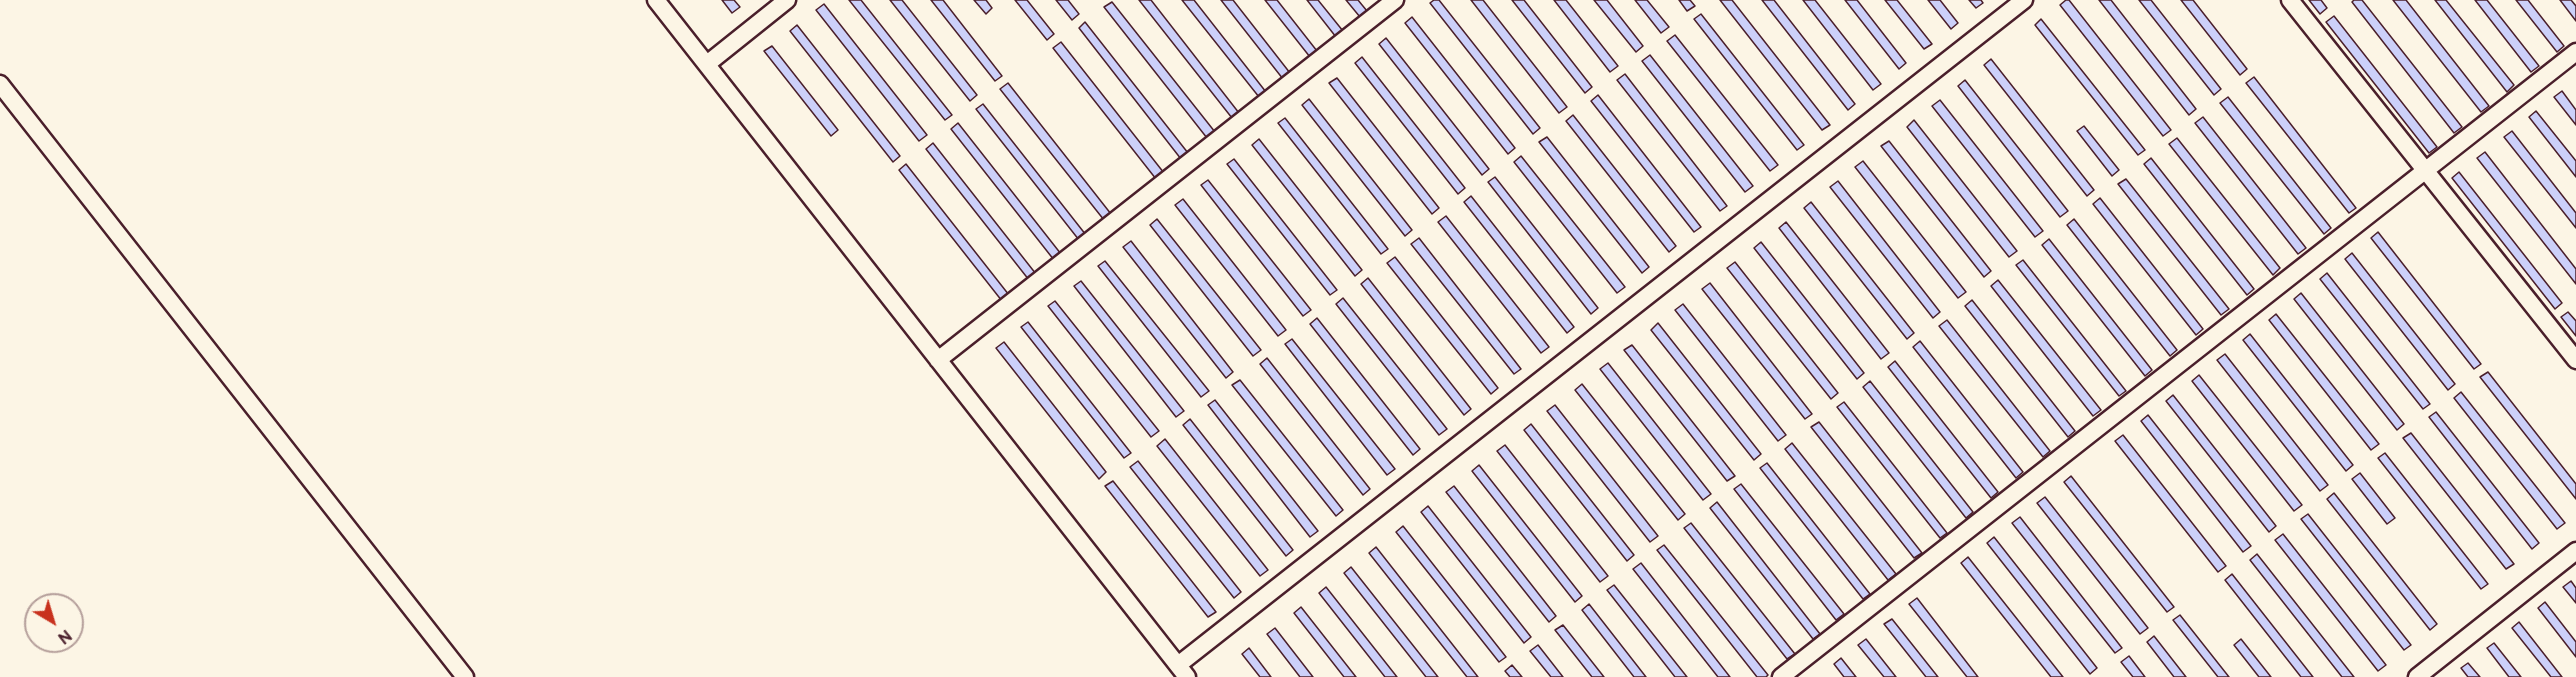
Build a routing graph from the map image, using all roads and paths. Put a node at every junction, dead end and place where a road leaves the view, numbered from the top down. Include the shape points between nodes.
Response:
1 (656, 0) edge
2 (787, 0) edge
3 (1395, 0) edge
4 (2024, 0) edge
5 (2290, 0) edge
6 (2576, 51) edge
7 (707, 64) junction
8 (0, 84) edge
9 (2425, 170) junction
10 (938, 360) junction
11 (2576, 360) edge
12 (2576, 551) edge
13 (1183, 671) edge
14 (465, 677) edge
15 (1781, 677) edge
16 (2417, 677) edge

1 - 7 lane
2 - 7 lane
3 - 10 lane
4 - 13 lane
5 - 9 lane
6 - 9 lane
7 - 10 lane
8 - 14 lane
9 - 11 lane
9 - 15 lane
10 - 13 lane
12 - 16 lane

